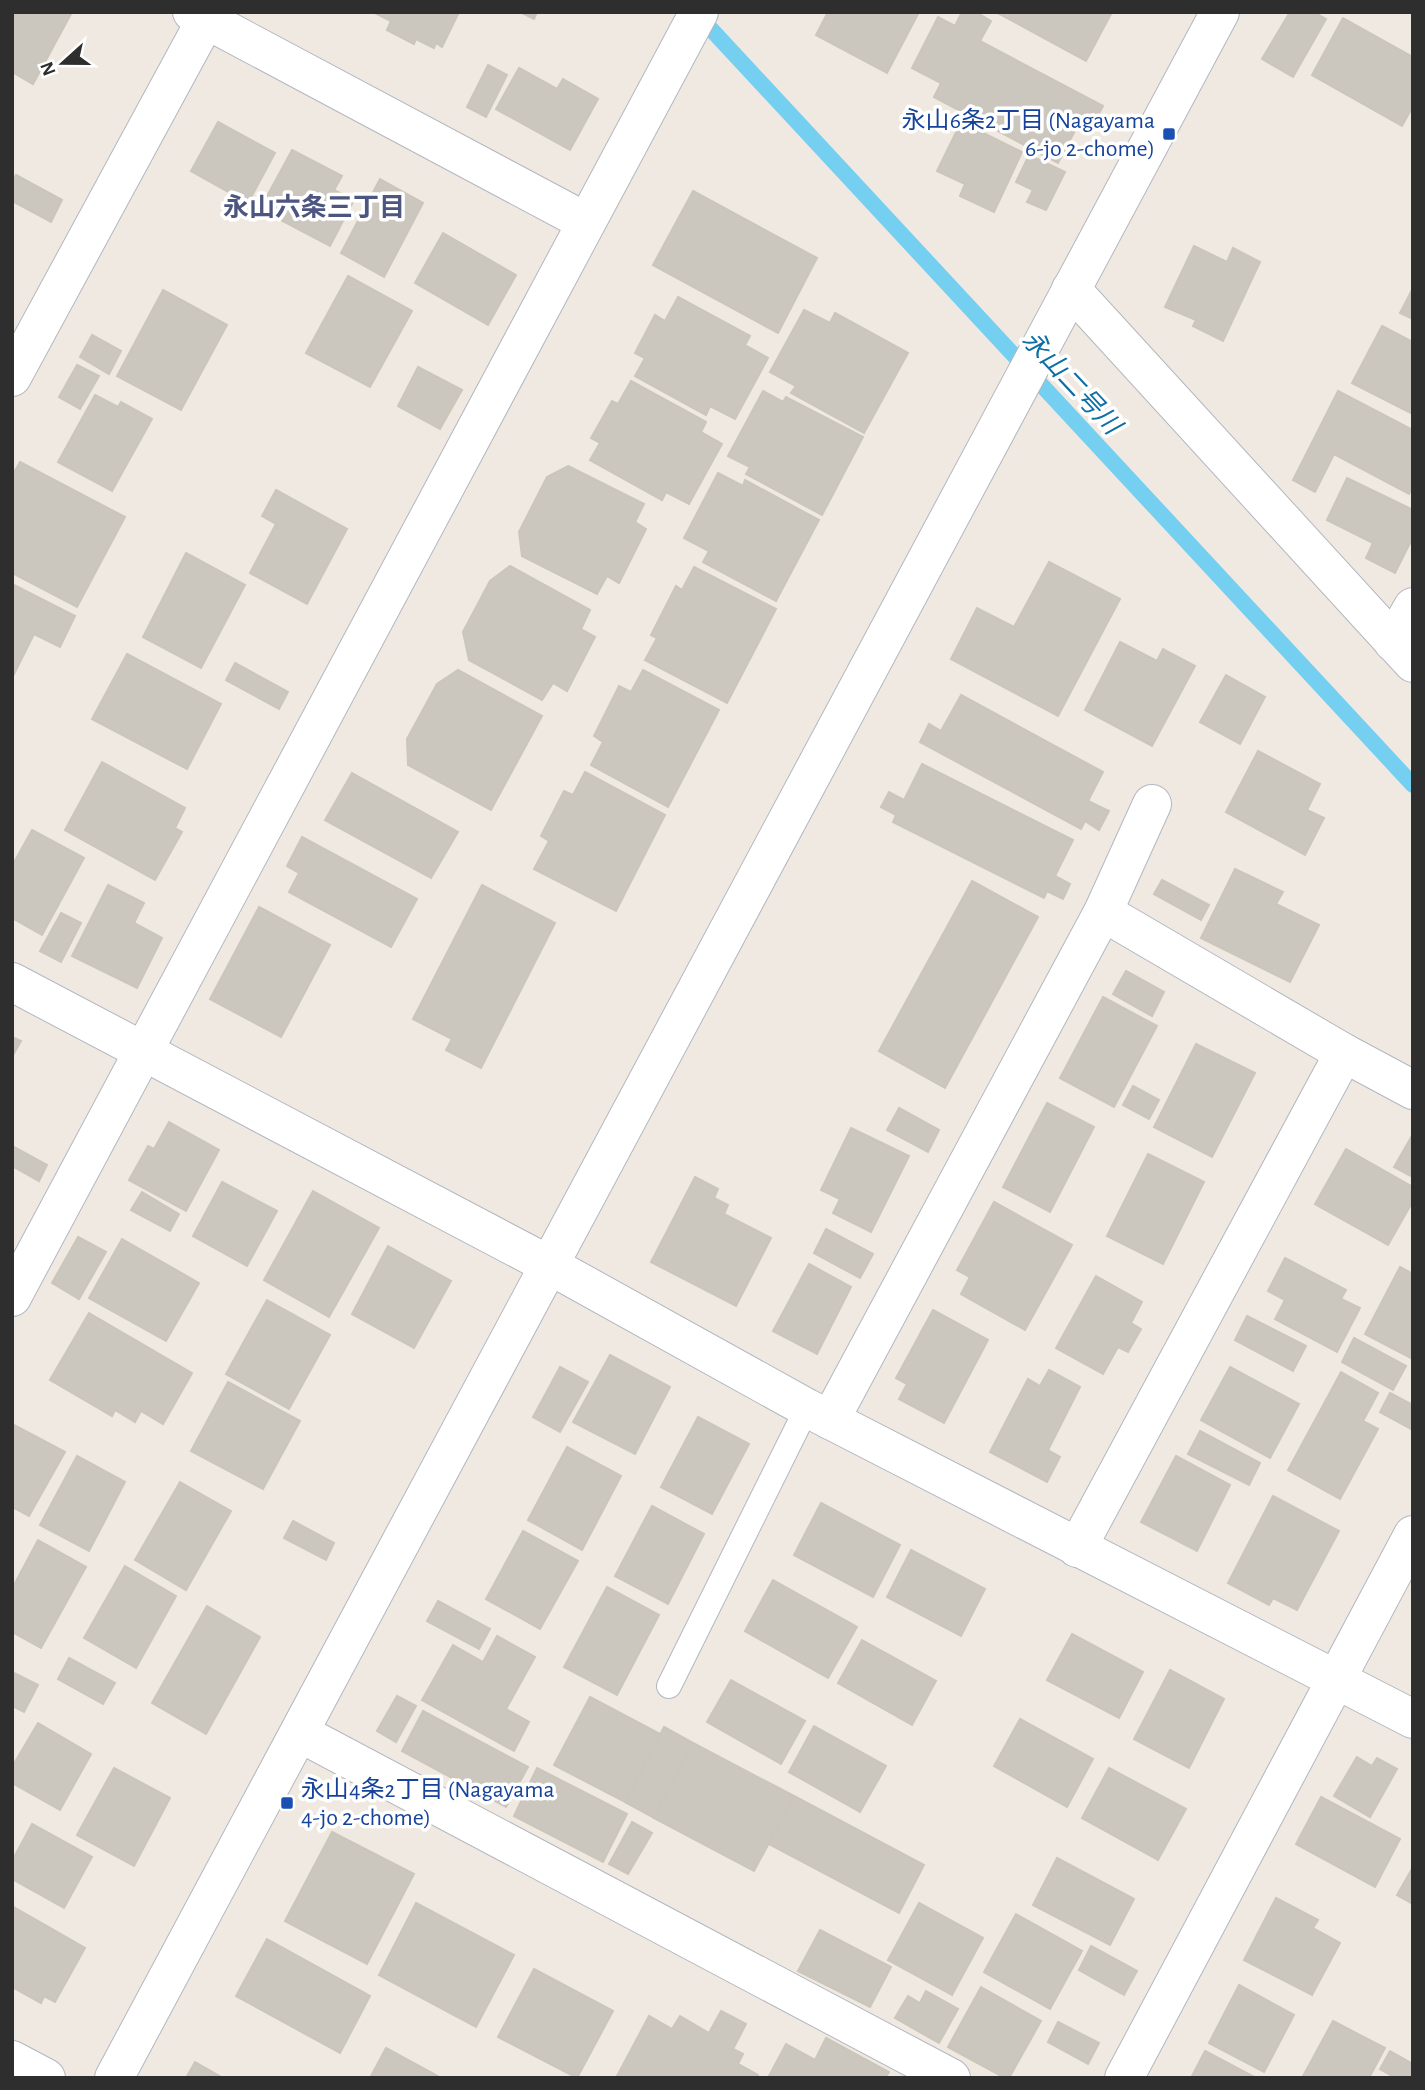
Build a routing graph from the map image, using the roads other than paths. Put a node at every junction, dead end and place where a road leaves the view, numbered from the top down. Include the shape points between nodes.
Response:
1 (699, 12) edge
2 (1220, 12) edge
3 (203, 15) edge
4 (586, 222) junction
5 (1062, 306) junction
6 (12, 377) edge
7 (1413, 607) edge
8 (1403, 652) edge
9 (1152, 804) dead end
10 (1103, 912) junction
11 (12, 982) edge
12 (143, 1052) junction
13 (1345, 1053) junction
14 (1413, 1090) edge
15 (549, 1265) junction
16 (12, 1297) edge
17 (818, 1414) junction
18 (1413, 1535) edge
19 (1077, 1548) junction
20 (1336, 1681) junction
21 (669, 1686) dead end
22 (1413, 1719) edge
23 (300, 1733) junction
24 (12, 2060) edge
25 (46, 2078) edge
26 (114, 2078) edge
27 (951, 2078) edge
28 (1124, 2078) edge

1 - 4 street
2 - 5 street
3 - 4 street
3 - 6 street
4 - 12 street
5 - 8 street
5 - 15 street
7 - 8 street
9 - 10 street
10 - 13 street
10 - 17 street
11 - 12 street
12 - 15 street
12 - 16 street
13 - 14 street
13 - 19 street
15 - 17 street
15 - 23 street
17 - 19 street
17 - 21 lane
18 - 20 street
19 - 20 street
20 - 22 street
20 - 28 street
23 - 26 street
23 - 27 street
24 - 25 street

